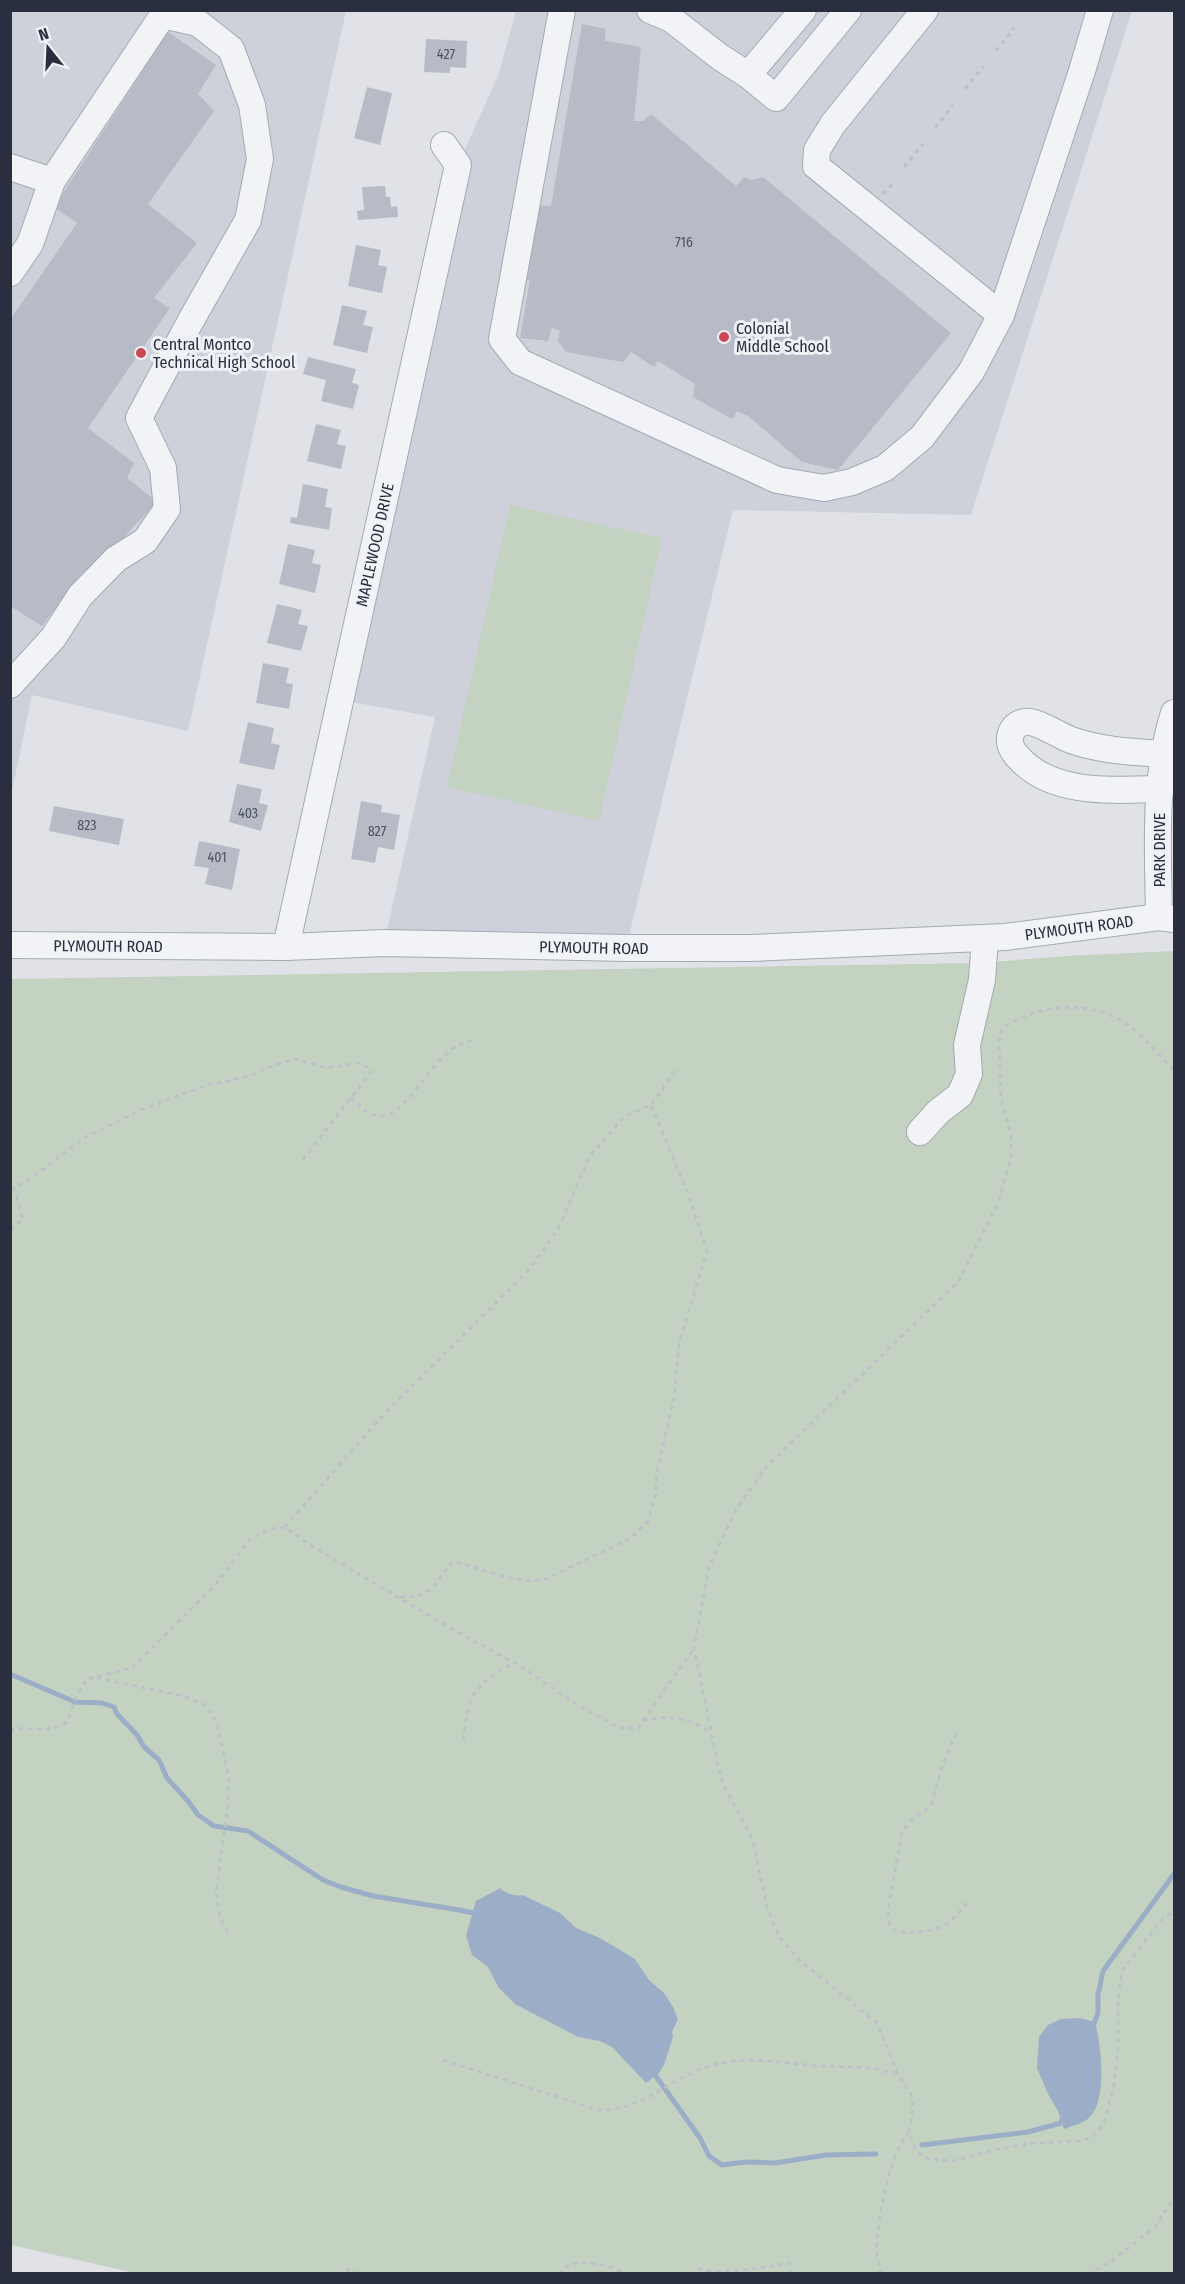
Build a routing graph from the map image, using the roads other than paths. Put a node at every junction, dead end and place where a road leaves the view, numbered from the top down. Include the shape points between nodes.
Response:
1 (562, 10) edge
2 (650, 10) edge
3 (803, 10) edge
4 (848, 10) edge
5 (925, 10) edge
6 (1100, 10) edge
7 (748, 75) junction
8 (444, 145) dead end
9 (10, 166) edge
10 (52, 181) junction
11 (10, 273) edge
12 (1001, 315) junction
13 (15, 670) edge
14 (1174, 713) edge
15 (1166, 754) junction
16 (1161, 789) junction
17 (1167, 918) edge
18 (985, 938) junction
19 (10, 945) edge
20 (286, 947) junction
21 (920, 1132) dead end

1 - 12 street via 502,339 520,362 777,480 824,488 852,482 885,468 922,436 972,372
2 - 7 street via 671,19
3 - 7 street
4 - 7 street via 776,98
5 - 12 street via 832,124 817,150 816,166
6 - 12 street
8 - 20 street, MAPLEWOOD DRIVE via 458,165
9 - 10 street
10 - 11 street via 30,244
10 - 13 street via 163,15 198,24 231,49 252,105 260,159 248,220 139,418 163,468 167,510 145,541 116,559 80,596 53,638
14 - 15 street, PARK DRIVE
15 - 16 street, PARK DRIVE
15 - 16 street via 1091,746 1032,722 1019,724 1011,734 1010,743 1026,765 1056,781 1080,788
16 - 17 street, PARK DRIVE via 1157,811
17 - 18 street, PLYMOUTH ROAD
18 - 20 street, PLYMOUTH ROAD via 750,948 384,943
18 - 21 street via 982,980 967,1045 969,1074 960,1095
19 - 20 street, PLYMOUTH ROAD

